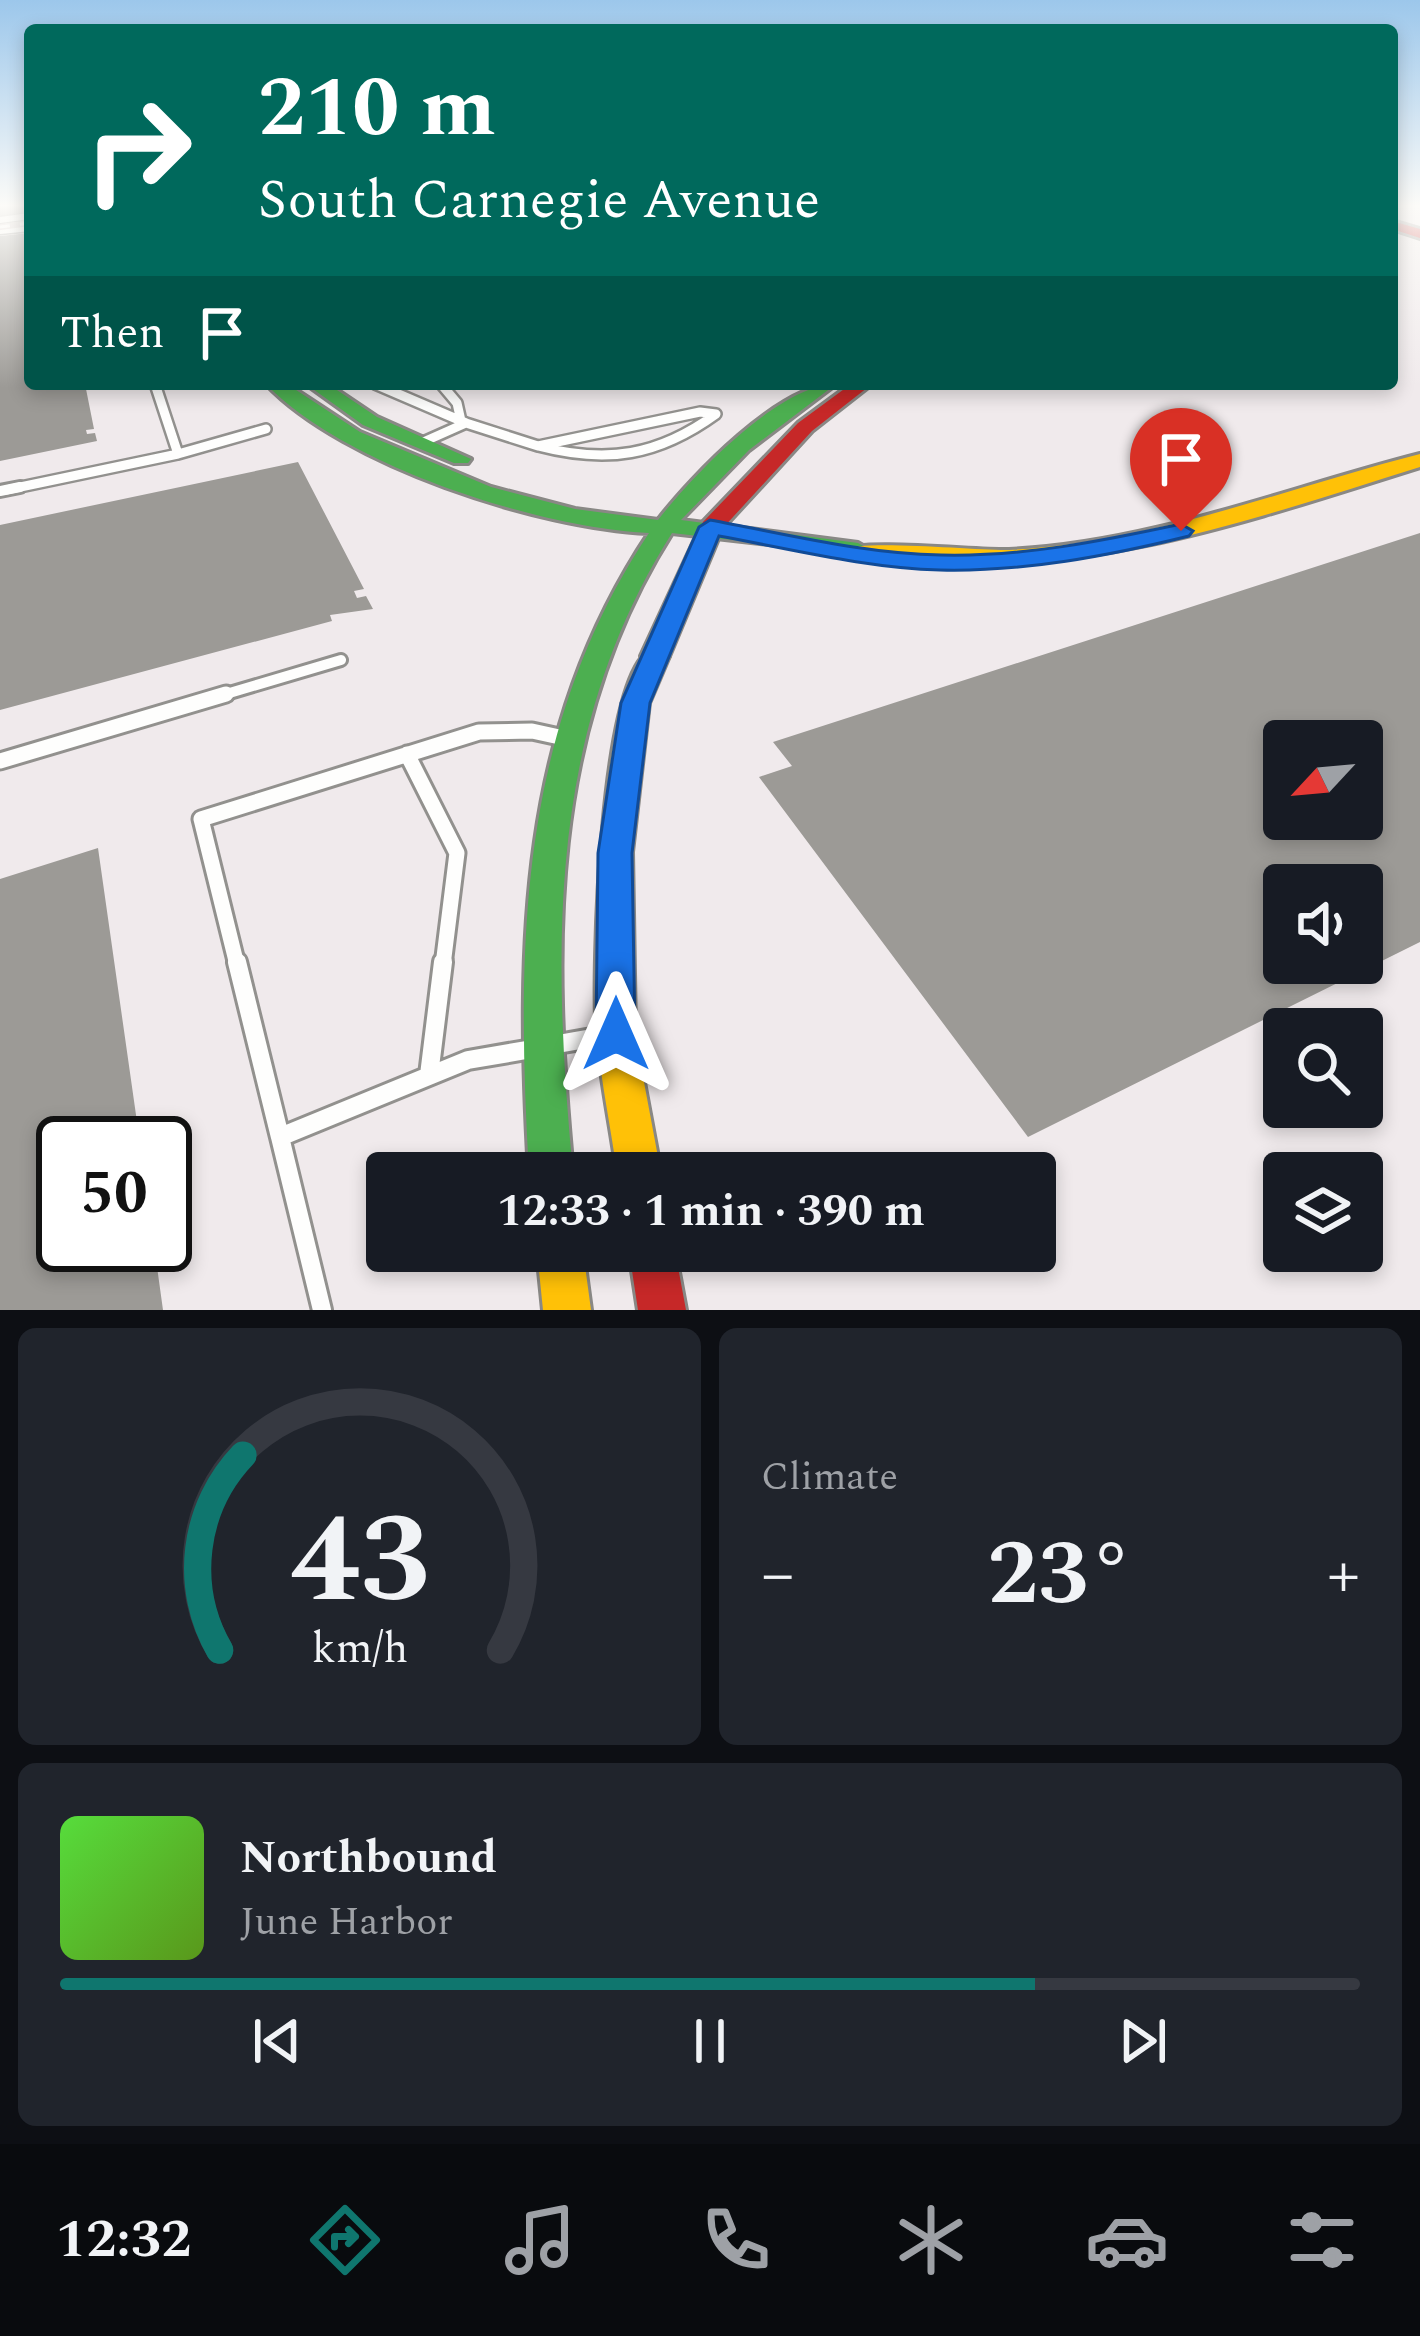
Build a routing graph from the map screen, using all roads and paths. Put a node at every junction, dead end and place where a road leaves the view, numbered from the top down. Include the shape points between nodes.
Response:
1 (156, 390) edge
2 (283, 390) edge
3 (324, 390) edge
4 (388, 390) edge
5 (446, 390) edge
6 (819, 390) edge
7 (854, 390) edge
8 (464, 422) junction
9 (266, 429) dead end
10 (421, 443) junction
11 (536, 447) junction
12 (178, 454) junction
13 (1420, 460) edge
14 (0, 491) edge
15 (670, 520) junction
16 (710, 527) junction
17 (341, 660) dead end
18 (571, 740) junction
19 (407, 754) junction
20 (0, 761) edge
21 (616, 1034) junction
22 (545, 1046) junction
23 (429, 1076) junction
24 (280, 1137) junction
25 (550, 1152) edge
26 (636, 1152) edge
27 (562, 1272) edge
28 (656, 1272) edge
29 (322, 1310) edge
30 (567, 1310) edge
31 (662, 1310) edge

1 - 12 lane
2 - 15 main road via 343,433 406,462 552,508
3 - 10 main road
4 - 8 lane
5 - 8 lane
6 - 15 main road via 757,435
7 - 16 main road via 805,427
8 - 10 lane
8 - 11 lane
9 - 12 lane
10 - 15 main road
11 - 11 lane via 587,461 610,458 685,441 716,414
12 - 14 lane
13 - 16 main road via 1128,545 1017,560 903,560
15 - 16 main road
15 - 18 main road via 610,624
16 - 21 main road via 635,703 615,853
17 - 20 lane
18 - 19 lane via 506,729
18 - 22 main road via 541,932
19 - 23 lane via 457,853
19 - 24 lane via 202,819
21 - 22 lane
21 - 26 main road
22 - 23 lane
22 - 25 main road
23 - 24 lane
24 - 29 lane
27 - 30 main road
28 - 31 main road

